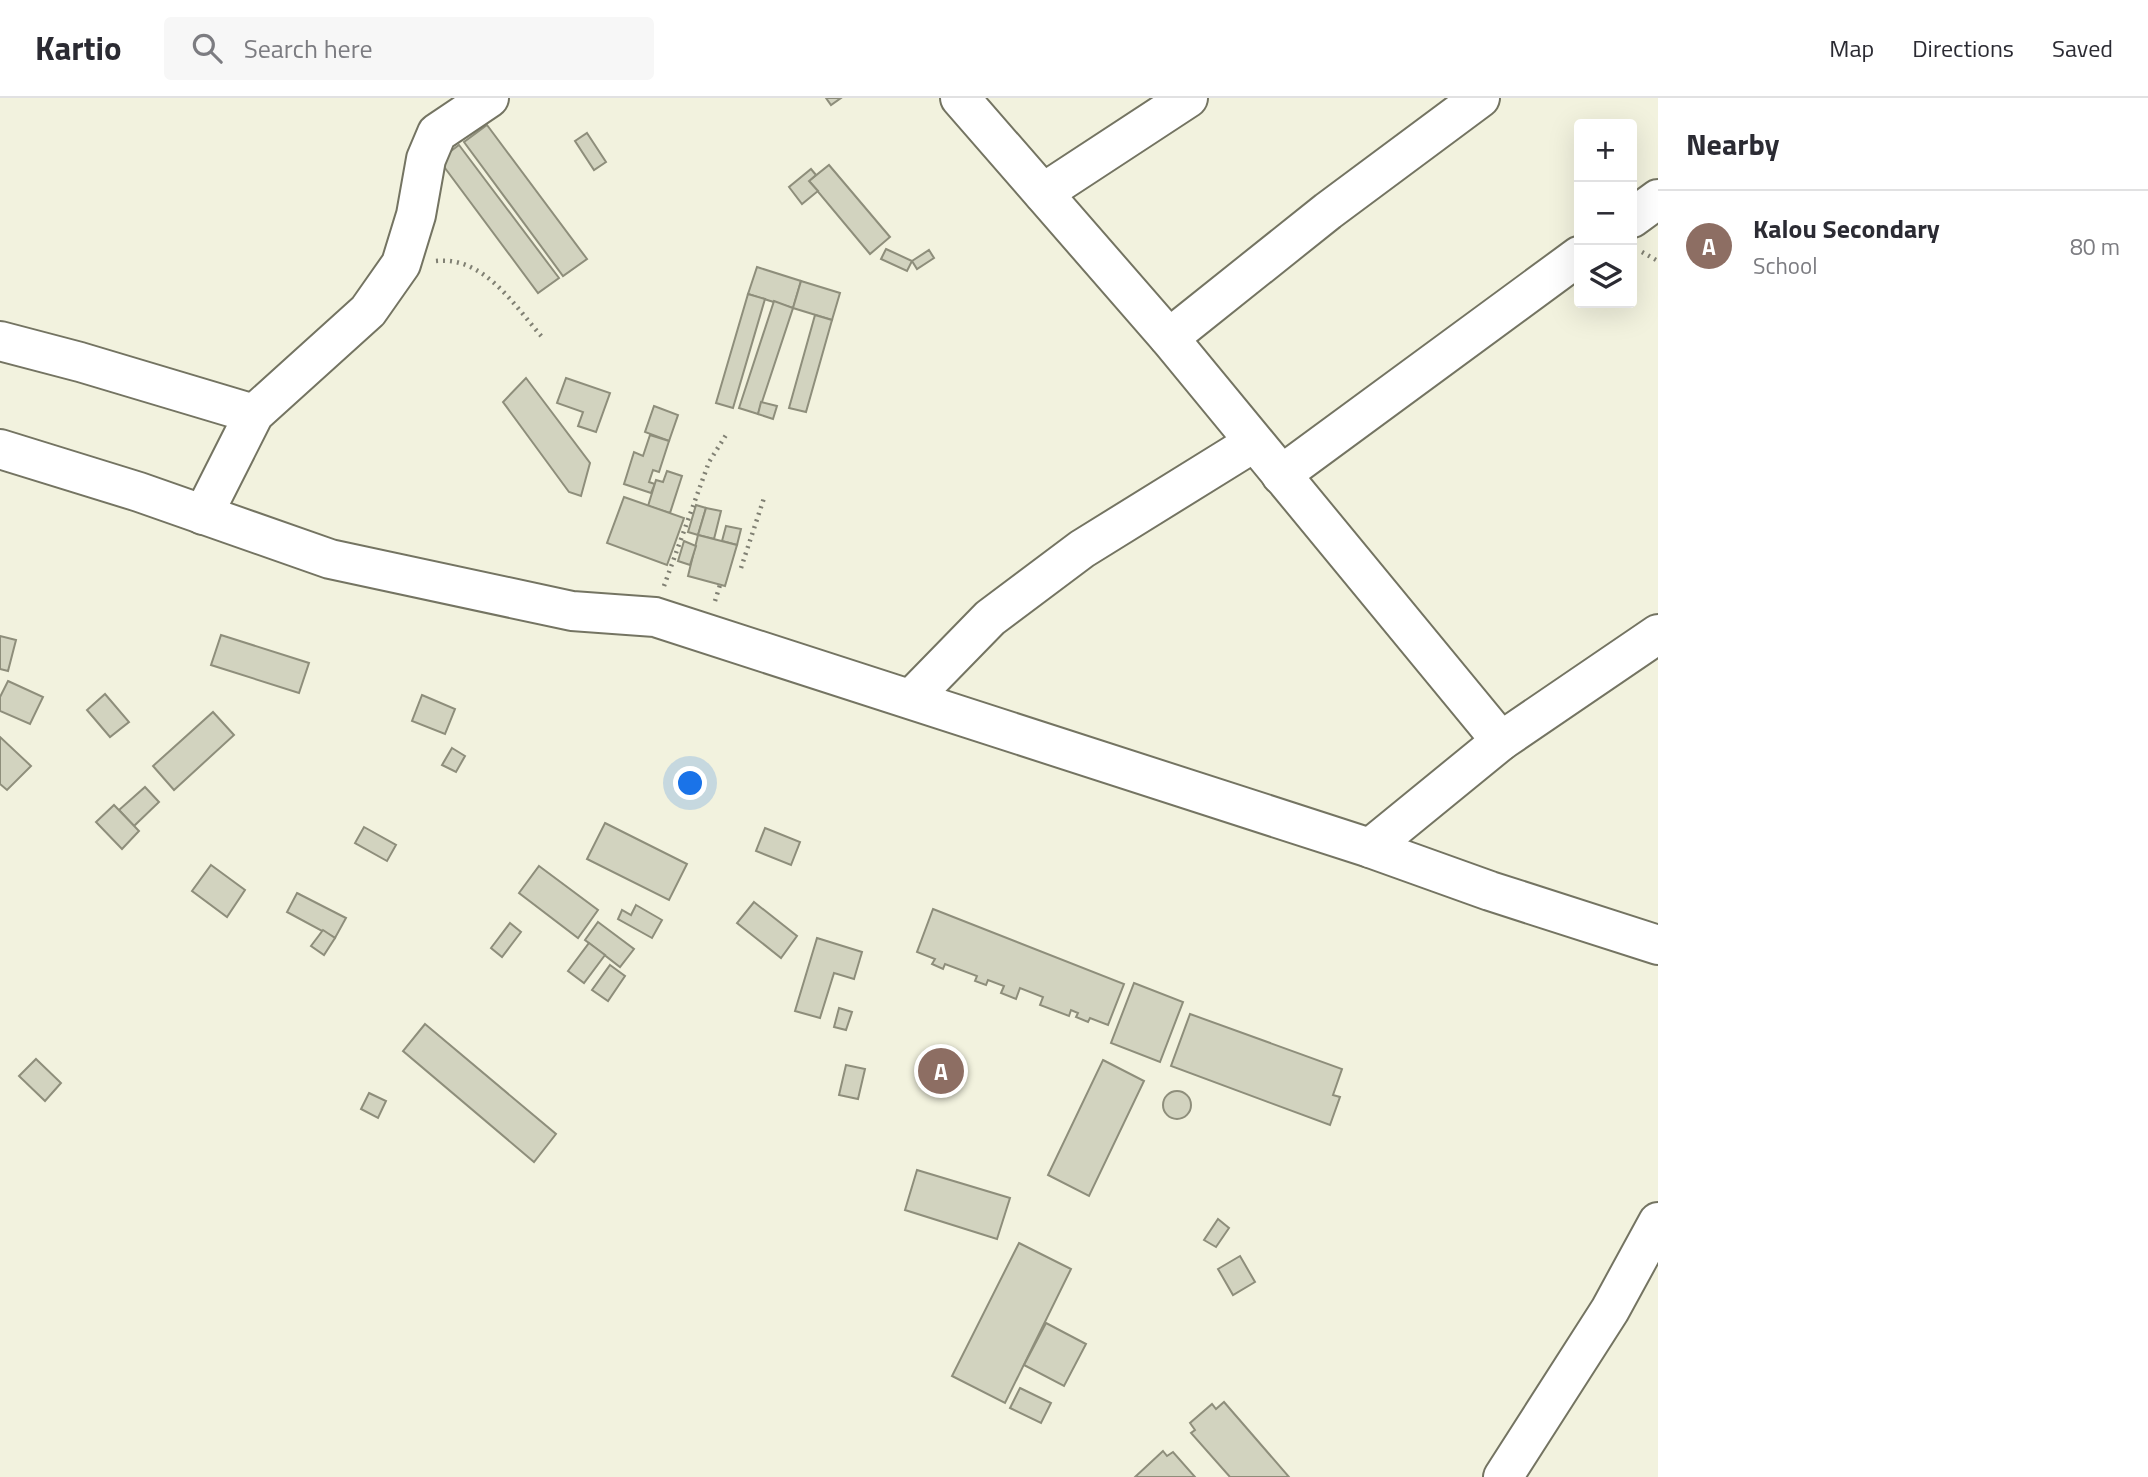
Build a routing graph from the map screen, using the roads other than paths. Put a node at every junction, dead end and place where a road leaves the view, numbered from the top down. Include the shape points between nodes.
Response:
1 (489, 98) edge
2 (960, 98) edge
3 (1188, 98) edge
4 (1480, 98) edge
5 (1043, 193) junction
6 (1658, 199) edge
7 (1637, 214) edge
8 (1574, 260) edge
9 (1169, 338) junction
10 (0, 341) edge
11 (254, 414) junction
12 (1253, 443) junction
13 (0, 449) edge
14 (1282, 475) junction
15 (203, 515) junction
16 (1658, 634) edge
17 (911, 699) junction
18 (1501, 741) junction
19 (1370, 848) junction
20 (1658, 945) edge
21 (1658, 1222) edge
22 (1503, 1477) edge

1 - 11 street via 437,134 426,159 401,264 368,312
2 - 5 street
3 - 5 street
4 - 9 street
5 - 9 street
6 - 7 street
8 - 14 street
9 - 12 street
10 - 11 street
11 - 15 street
12 - 14 street
12 - 17 street via 1072,556 990,618
13 - 15 street
14 - 18 street
15 - 17 street via 330,559 572,611 655,617
16 - 18 street
17 - 19 street
18 - 19 street
19 - 20 street
21 - 22 street via 1610,1310

